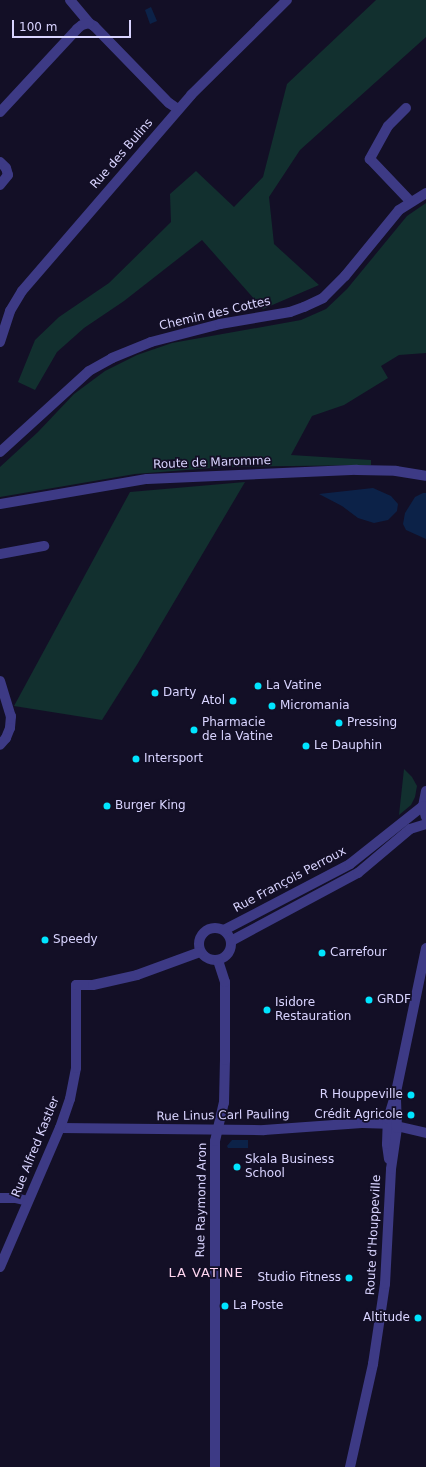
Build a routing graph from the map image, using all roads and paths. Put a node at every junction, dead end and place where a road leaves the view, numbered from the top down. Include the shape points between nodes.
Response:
1 (70, 0) edge
2 (287, 0) edge
3 (88, 23) junction
4 (406, 108) dead end
5 (178, 109) junction
6 (0, 112) edge
7 (0, 162) edge
8 (0, 185) edge
9 (426, 193) edge
10 (411, 202) junction
11 (0, 342) edge
12 (0, 452) edge
13 (426, 476) edge
14 (0, 504) edge
15 (44, 546) dead end
16 (0, 554) edge
17 (0, 681) edge
18 (0, 745) edge
19 (426, 792) edge
20 (423, 806) junction
21 (426, 817) edge
22 (426, 824) edge
23 (224, 930) junction
24 (231, 941) junction
25 (426, 948) edge
26 (200, 952) junction
27 (218, 960) junction
28 (396, 1092) junction
29 (389, 1114) junction
30 (387, 1124) junction
31 (60, 1128) junction
32 (397, 1128) junction
33 (218, 1130) junction
34 (426, 1132) edge
35 (391, 1169) junction
36 (0, 1198) edge
37 (28, 1201) junction
38 (0, 1267) edge
39 (215, 1467) edge
40 (350, 1467) edge

1 - 3 street
2 - 5 street, Rue des Bulins
3 - 5 street
3 - 6 street via 77,29
4 - 10 street via 388,126 370,159
5 - 11 street, Rue des Bulins via 22,291 10,311
7 - 8 street via 8,175
9 - 10 street, Chemin des Cottes
10 - 12 street, Chemin des Cottes via 398,210 345,276 323,298 290,312 226,323 151,342 112,358 89,371
13 - 14 street, Route de Maromme via 396,471 361,470 147,479
15 - 16 street
17 - 18 street via 11,716 10,728
19 - 20 street
20 - 21 street
20 - 23 street, Rue François Perroux via 350,864
22 - 24 street via 410,829 358,873
23 - 24 street
23 - 26 street via 212,927 203,932 198,942
24 - 27 street via 230,950
25 - 28 street, Route d'Houppeville
26 - 27 street via 210,959
26 - 31 street, Rue Alfred Kastler via 137,975 76,985 76,1068 70,1100
27 - 33 street, Rue Raymond Aron via 225,982 224,1103
28 - 29 street, Route d'Houppeville
28 - 32 street, Route d'Houppeville
29 - 30 street, Route d'Houppeville
29 - 32 street via 392,1126
30 - 33 street, Rue Linus Carl Pauling
30 - 35 street, Route d'Houppeville
31 - 33 street, Rue Linus Carl Pauling
31 - 37 street, Rue Alfred Kastler
32 - 34 street
32 - 35 street, Route d'Houppeville
33 - 39 street, Rue Raymond Aron via 215,1141
35 - 40 street, Route d'Houppeville via 386,1284 373,1364
36 - 37 street
37 - 38 street, Rue Alfred Kastler

